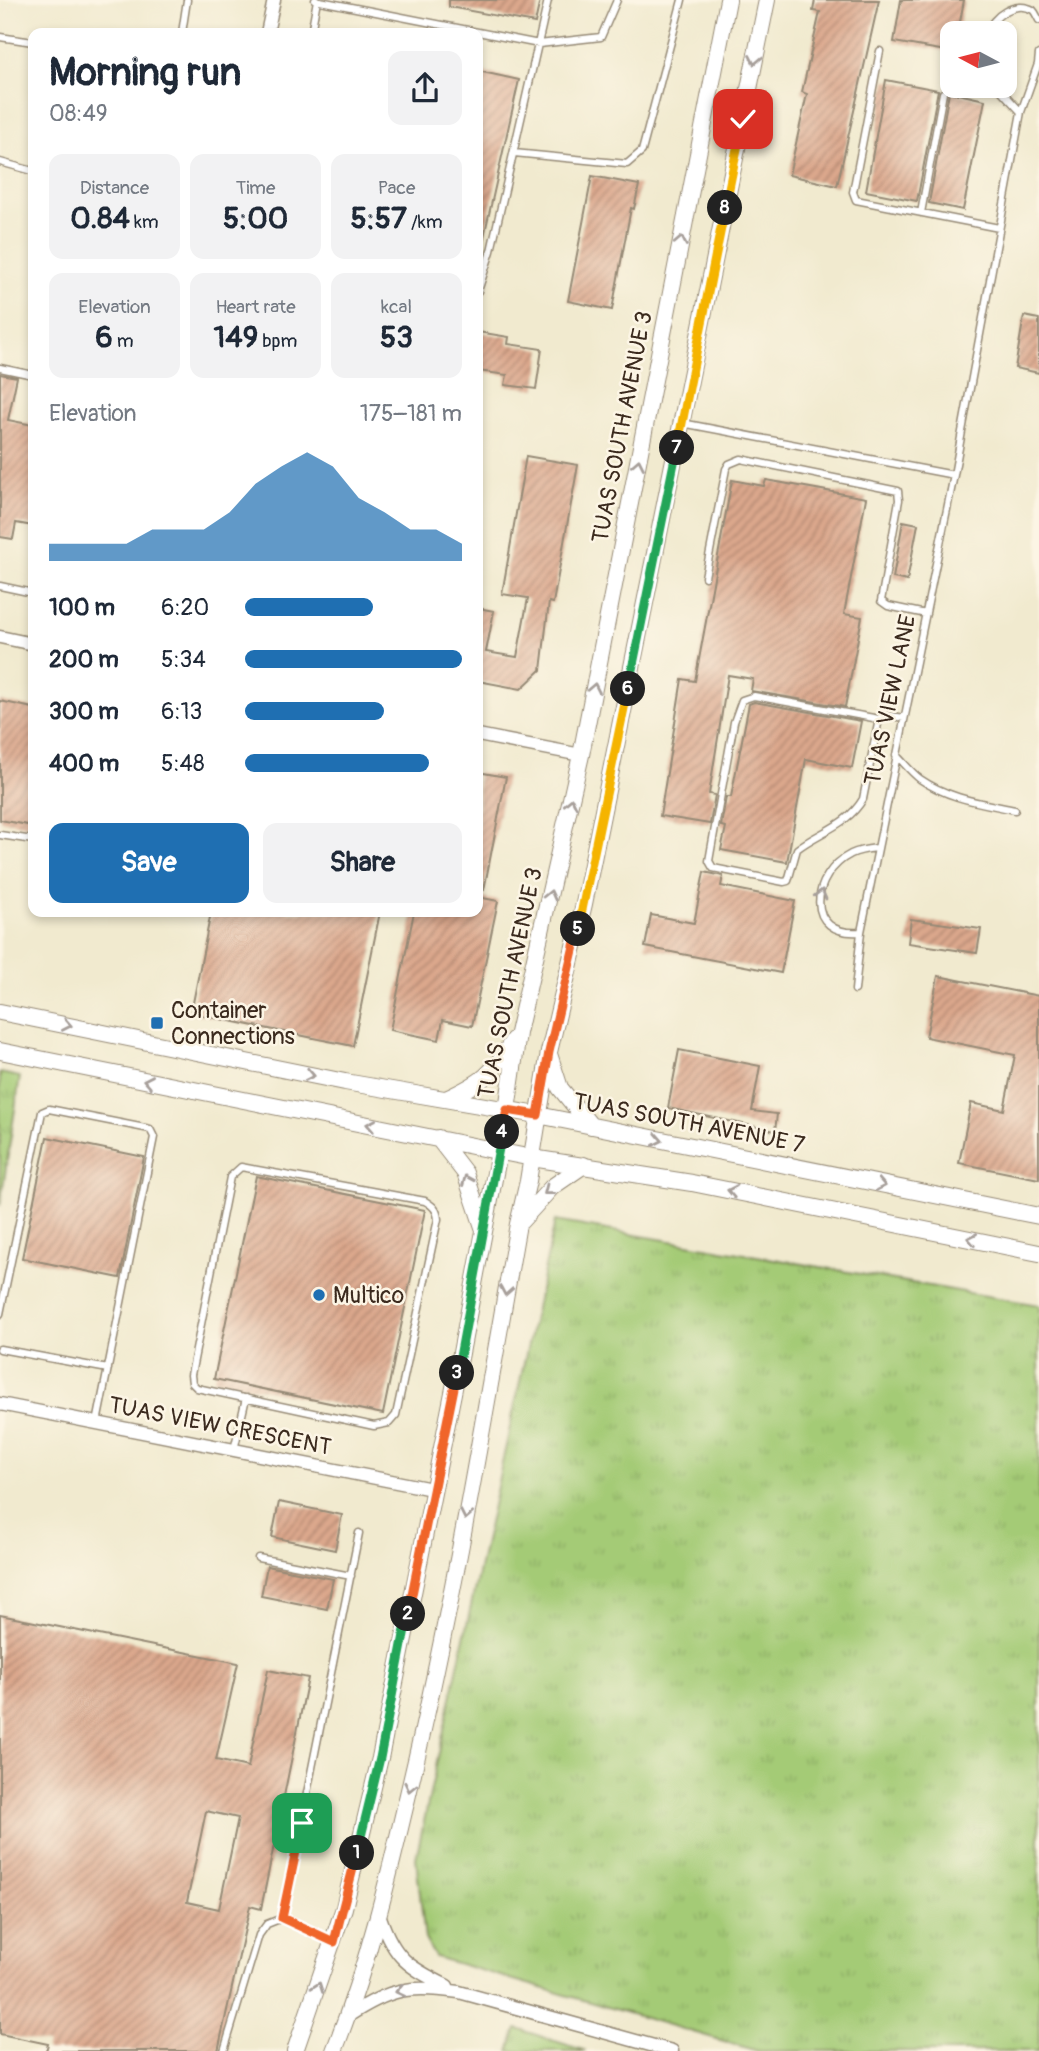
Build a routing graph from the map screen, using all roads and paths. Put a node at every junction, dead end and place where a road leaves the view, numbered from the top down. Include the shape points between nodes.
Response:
1 (187, 0) edge
2 (274, 0) edge
3 (316, 0) edge
4 (548, 0) edge
5 (617, 0) edge
6 (682, 0) edge
7 (728, 0) edge
8 (767, 0) edge
9 (1039, 20) edge
10 (992, 21) edge
11 (183, 28) edge
12 (268, 28) edge
13 (312, 28) edge
14 (458, 28) edge
15 (483, 33) edge
16 (0, 37) edge
17 (28, 41) edge
18 (539, 44) junction
19 (880, 51) dead end
20 (1039, 54) edge
21 (1039, 64) edge
22 (942, 98) edge
23 (1008, 98) edge
24 (1021, 112) junction
25 (514, 153) junction
26 (0, 162) edge
27 (28, 170) edge
28 (921, 213) junction
29 (999, 228) junction
30 (483, 266) edge
31 (0, 368) edge
32 (28, 374) edge
33 (682, 423) junction
34 (954, 475) junction
35 (705, 577) dead end
36 (0, 586) edge
37 (28, 592) edge
38 (926, 614) junction
39 (0, 637) edge
40 (28, 643) edge
41 (904, 718) junction
42 (879, 719) junction
43 (483, 736) edge
44 (581, 755) junction
45 (896, 755) junction
46 (1015, 810) dead end
47 (0, 835) edge
48 (28, 839) edge
49 (877, 848) junction
50 (861, 932) junction
51 (855, 990) dead end
52 (0, 1012) edge
53 (518, 1033) junction
54 (0, 1051) edge
55 (549, 1052) junction
56 (446, 1099) junction
57 (507, 1110) junction
58 (538, 1115) junction
59 (591, 1126) junction
60 (438, 1138) junction
61 (498, 1151) junction
62 (532, 1158) junction
63 (584, 1165) junction
64 (1039, 1216) edge
65 (518, 1224) junction
66 (484, 1229) junction
67 (1039, 1253) edge
68 (0, 1314) edge
69 (0, 1349) edge
70 (107, 1369) junction
71 (246, 1398) junction
72 (0, 1404) edge
73 (97, 1423) junction
74 (234, 1450) junction
75 (432, 1489) junction
76 (359, 1533) dead end
77 (258, 1558) dead end
78 (351, 1576) junction
79 (380, 1917) junction
80 (282, 1918) junction
81 (334, 1942) junction
82 (459, 1992) junction
83 (348, 2016) junction
84 (224, 2051) edge
85 (295, 2051) edge
86 (334, 2051) edge
87 (672, 2051) edge

1 - 11 lane
2 - 12 street
3 - 13 lane
3 - 14 lane
4 - 18 lane
5 - 18 lane via 601,37
6 - 25 lane via 642,151 627,164
44 -> 7 street, TUAS SOUTH AVENUE 3
8 -> 33 street
9 - 10 lane via 1025,6 1009,7
15 - 18 lane
16 - 17 lane
18 - 25 lane
19 - 28 lane via 854,196 860,202
20 - 21 lane, TUAS VIEW LANE
21 - 24 lane, TUAS VIEW LANE
22 - 28 lane
23 - 24 lane
24 - 29 lane, TUAS VIEW LANE
25 - 30 lane
26 - 27 lane
28 - 29 lane
29 - 34 lane, TUAS VIEW LANE
31 - 32 lane
33 - 34 lane
33 - 55 street via 584,904
34 - 38 lane, TUAS VIEW LANE
35 - 38 lane via 726,470 741,459 898,491 881,601
36 - 37 lane
38 - 41 lane, TUAS VIEW LANE
39 - 40 street
41 - 42 lane via 885,715
41 - 45 lane, TUAS VIEW LANE
42 - 42 lane via 754,696 742,700 709,861 713,868 788,881 797,849 858,809
43 - 44 street
53 -> 44 street, TUAS SOUTH AVENUE 3
45 - 46 lane via 919,778 941,791
45 - 49 lane, TUAS VIEW LANE
47 - 48 lane
49 - 50 lane, TUAS VIEW LANE
50 -> 49 lane via 850,933 828,923 820,916 818,899 836,865 850,855
50 - 51 lane, TUAS VIEW LANE
52 -> 56 street, TUAS SOUTH AVENUE 7
53 - 56 street via 492,1072
53 - 57 street, TUAS SOUTH AVENUE 3
60 -> 54 street
55 - 58 street
55 - 59 street via 560,1088
56 - 57 street, TUAS SOUTH AVENUE 7
57 - 58 street, TUAS SOUTH AVENUE 7
57 - 61 street, TUAS SOUTH AVENUE 3
58 - 59 street, TUAS SOUTH AVENUE 7
58 - 62 street
59 -> 64 street, TUAS SOUTH AVENUE 7
60 - 61 street
66 -> 60 street via 465,1173
61 - 62 street
61 - 66 street, TUAS SOUTH AVENUE 3
62 - 63 street
62 - 65 street
63 -> 65 street via 545,1193
67 -> 63 street
65 -> 79 street via 426,1720
66 - 75 street, TUAS SOUTH AVENUE 3
68 - 70 lane via 42,1112 48,1109 150,1129 154,1137
69 - 70 lane
70 - 73 lane
71 - 71 lane via 374,1426 389,1423 396,1415 438,1219 433,1205 241,1167 233,1172 191,1375 197,1388
71 - 74 lane
72 - 73 street, TUAS VIEW CRESCENT
73 - 74 street, TUAS VIEW CRESCENT
74 - 75 street, TUAS VIEW CRESCENT
75 - 81 street, TUAS SOUTH AVENUE 3 via 380,1758
76 - 78 lane
77 - 78 lane
78 - 80 lane
79 - 82 street via 395,1952 429,1978
79 - 83 street
80 - 81 lane
80 - 84 lane via 267,1924 258,1935
85 -> 81 street, TUAS SOUTH AVENUE 3
82 -> 83 street via 396,1991
82 - 87 street
83 - 86 street

